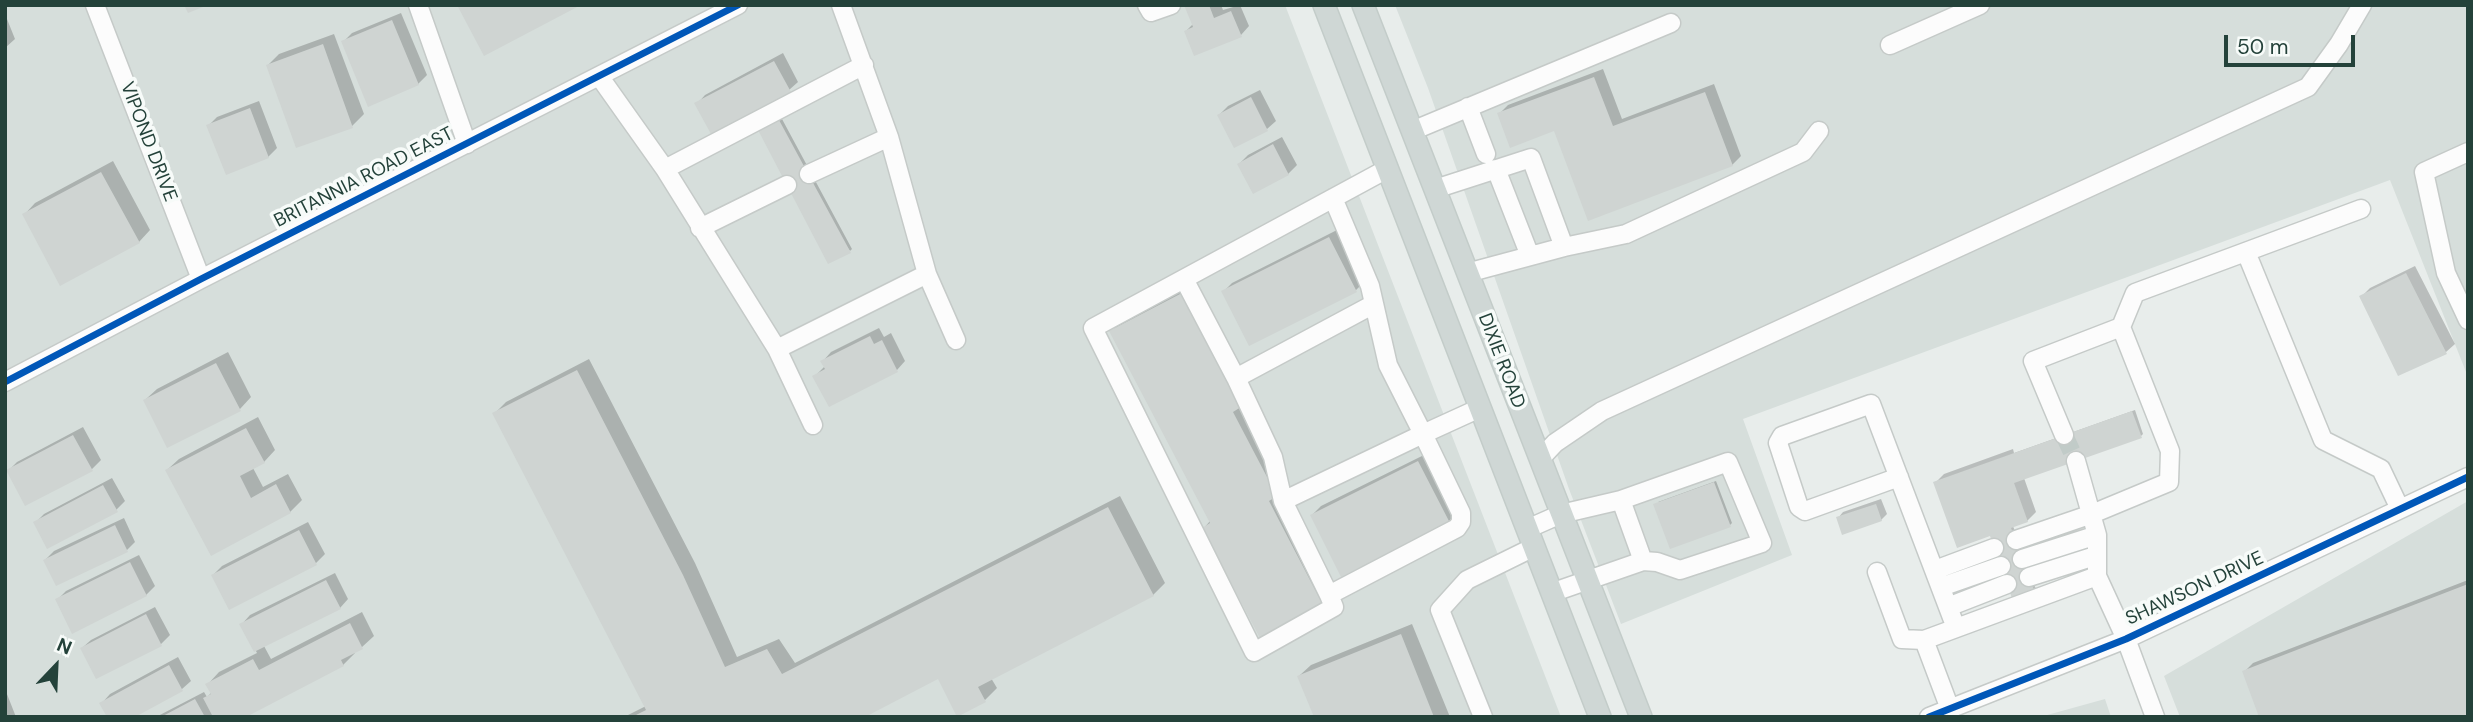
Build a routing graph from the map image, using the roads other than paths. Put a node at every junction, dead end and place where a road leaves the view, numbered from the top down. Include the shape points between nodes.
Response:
1 (95, 5) edge
2 (418, 5) edge
3 (738, 5) edge
4 (841, 5) edge
5 (1324, 5) edge
6 (1363, 5) edge
7 (1980, 5) edge
8 (2362, 5) edge
9 (1671, 23) dead end
10 (1890, 45) dead end
11 (864, 65) junction
12 (599, 76) junction
13 (1468, 107) junction
14 (1412, 131) junction
15 (1819, 131) dead end
16 (889, 137) junction
17 (467, 144) junction
18 (2468, 152) edge
19 (1491, 162) junction
20 (665, 169) junction
21 (1387, 169) junction
22 (809, 174) dead end
23 (787, 184) dead end
24 (1435, 189) junction
25 (1333, 198) junction
26 (2361, 209) dead end
27 (700, 228) junction
28 (1564, 247) junction
29 (2246, 252) junction
30 (1530, 256) junction
31 (1467, 273) junction
32 (927, 274) junction
33 (201, 279) junction
34 (1184, 279) junction
35 (1374, 304) junction
36 (2468, 320) edge
37 (2121, 327) junction
38 (956, 340) dead end
39 (776, 349) junction
40 (1236, 378) junction
41 (5, 382) edge
42 (1480, 408) junction
43 (814, 425) dead end
44 (1423, 434) junction
45 (2064, 435) tunnel mouth
46 (1540, 459) junction
47 (2076, 461) tunnel mouth
48 (1899, 477) junction
49 (2468, 477) edge
50 (1621, 500) junction
51 (1283, 501) junction
52 (2400, 509) junction
53 (1562, 514) junction
54 (2092, 514) junction
55 (2097, 535) junction
56 (1530, 538) junction
57 (2016, 540) dead end
58 (1994, 548) dead end
59 (2095, 556) junction
60 (2022, 559) dead end
61 (1643, 561) junction
62 (2001, 566) dead end
63 (1935, 570) junction
64 (1877, 572) dead end
65 (2097, 576) junction
66 (2029, 577) dead end
67 (1588, 580) junction
68 (2007, 584) dead end
69 (1941, 587) junction
70 (1551, 593) junction
71 (1329, 596) junction
72 (1948, 607) junction
73 (1956, 628) junction
74 (2126, 639) junction
75 (1924, 640) junction
76 (1950, 709) junction
77 (1483, 717) edge
78 (1600, 717) edge
79 (1641, 717) edge
80 (1929, 717) edge
81 (2155, 717) edge

1 - 33 street, VIPOND DRIVE
2 - 17 street
3 - 12 street, BRITANNIA ROAD EAST
4 - 11 street
5 - 21 main road, DIXIE ROAD
6 - 14 main road, DIXIE ROAD
7 - 10 street
8 - 46 street via 2308,87 1602,411
9 - 13 street
11 - 16 street
11 - 20 street
12 - 17 street, BRITANNIA ROAD EAST
12 - 20 street
13 - 14 street
13 - 19 street
14 - 24 main road, DIXIE ROAD
15 - 28 street via 1803,152 1626,234
16 - 22 street
16 - 32 street
17 - 33 street, BRITANNIA ROAD EAST
18 - 36 street via 2424,172 2446,273
19 - 24 street
19 - 28 street via 1531,158
19 - 30 street
20 - 27 street
21 - 25 street
21 - 42 main road, DIXIE ROAD
23 - 27 street
24 - 31 main road, DIXIE ROAD
25 - 34 street
25 - 35 street
26 - 29 street
27 - 39 street
28 - 30 street
29 - 37 street via 2135,293
29 - 52 street via 2323,440 2381,469
30 - 31 street
31 - 46 main road, DIXIE ROAD
32 - 38 street
32 - 39 street
33 - 41 street, BRITANNIA ROAD EAST
34 - 40 street
34 - 71 street via 1093,328 1254,652 1334,607
35 - 40 street
35 - 44 street via 1388,365
37 - 45 street via 2033,361
37 - 54 street via 2170,451 2169,482
39 - 43 street
40 - 51 street via 1273,457
42 - 44 street
42 - 56 main road, DIXIE ROAD
44 - 51 street
44 - 71 street via 1461,513 1461,522
46 - 53 main road, DIXIE ROAD
47 - 54 street
48 - 48 street via 1871,404 1782,436 1778,443 1799,507 1805,511
48 - 63 street
49 - 52 street, SHAWSON DRIVE
50 - 53 street
50 - 61 street
50 - 61 street via 1728,462 1762,543 1680,570
51 - 71 street
52 - 74 street, SHAWSON DRIVE
53 - 56 street
53 - 67 main road, DIXIE ROAD
54 - 55 street
54 - 57 street
55 - 59 street
55 - 60 street
56 - 70 main road, DIXIE ROAD
56 - 77 street via 1467,580 1440,610
58 - 63 street
59 - 65 street
59 - 66 street
61 - 67 street
62 - 69 street
63 - 69 street
64 - 75 street via 1902,639
65 - 73 street
65 - 74 street
67 - 70 street
67 - 79 main road, DIXIE ROAD
68 - 72 street
69 - 72 street
70 - 78 main road, DIXIE ROAD
72 - 73 street
73 - 75 street
74 - 76 street, SHAWSON DRIVE
74 - 81 street
75 - 76 street
76 - 80 street, SHAWSON DRIVE

